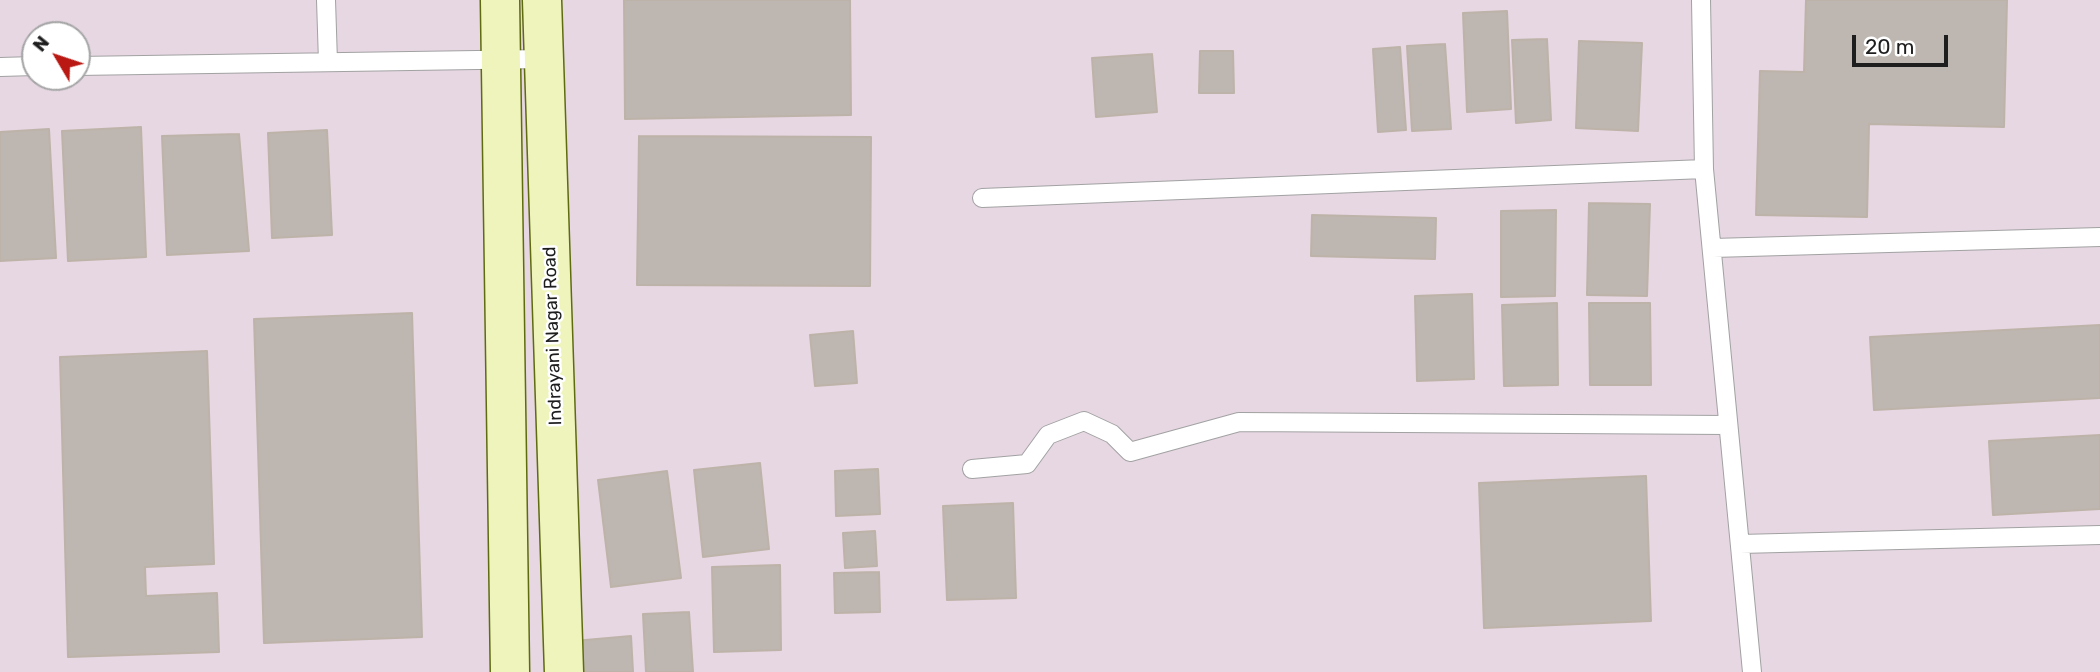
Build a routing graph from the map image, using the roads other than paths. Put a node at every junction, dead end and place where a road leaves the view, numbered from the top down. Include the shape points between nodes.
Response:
1 (326, 0) edge
2 (500, 0) edge
3 (542, 0) edge
4 (1701, 0) edge
5 (544, 59) junction
6 (502, 60) junction
7 (328, 62) junction
8 (21, 66) edge
9 (91, 66) edge
10 (0, 67) edge
11 (1704, 169) junction
12 (982, 198) dead end
13 (2100, 237) edge
14 (1713, 248) junction
15 (1728, 425) junction
16 (972, 468) dead end
17 (2100, 535) edge
18 (1740, 544) junction
19 (510, 672) edge
20 (564, 672) edge
21 (1752, 672) edge

1 - 7 lane
2 - 6 main road
3 - 5 main road, Indrayani Nagar Road
4 - 11 lane
5 - 6 lane
5 - 20 main road, Indrayani Nagar Road
6 - 7 lane
6 - 19 main road
7 - 9 lane
8 - 10 lane
11 - 12 lane
11 - 14 lane
13 - 14 lane
14 - 15 lane
15 - 16 lane via 1239,422 1130,452 1112,434 1084,421 1048,435 1027,464
15 - 18 lane
17 - 18 lane
18 - 21 lane

